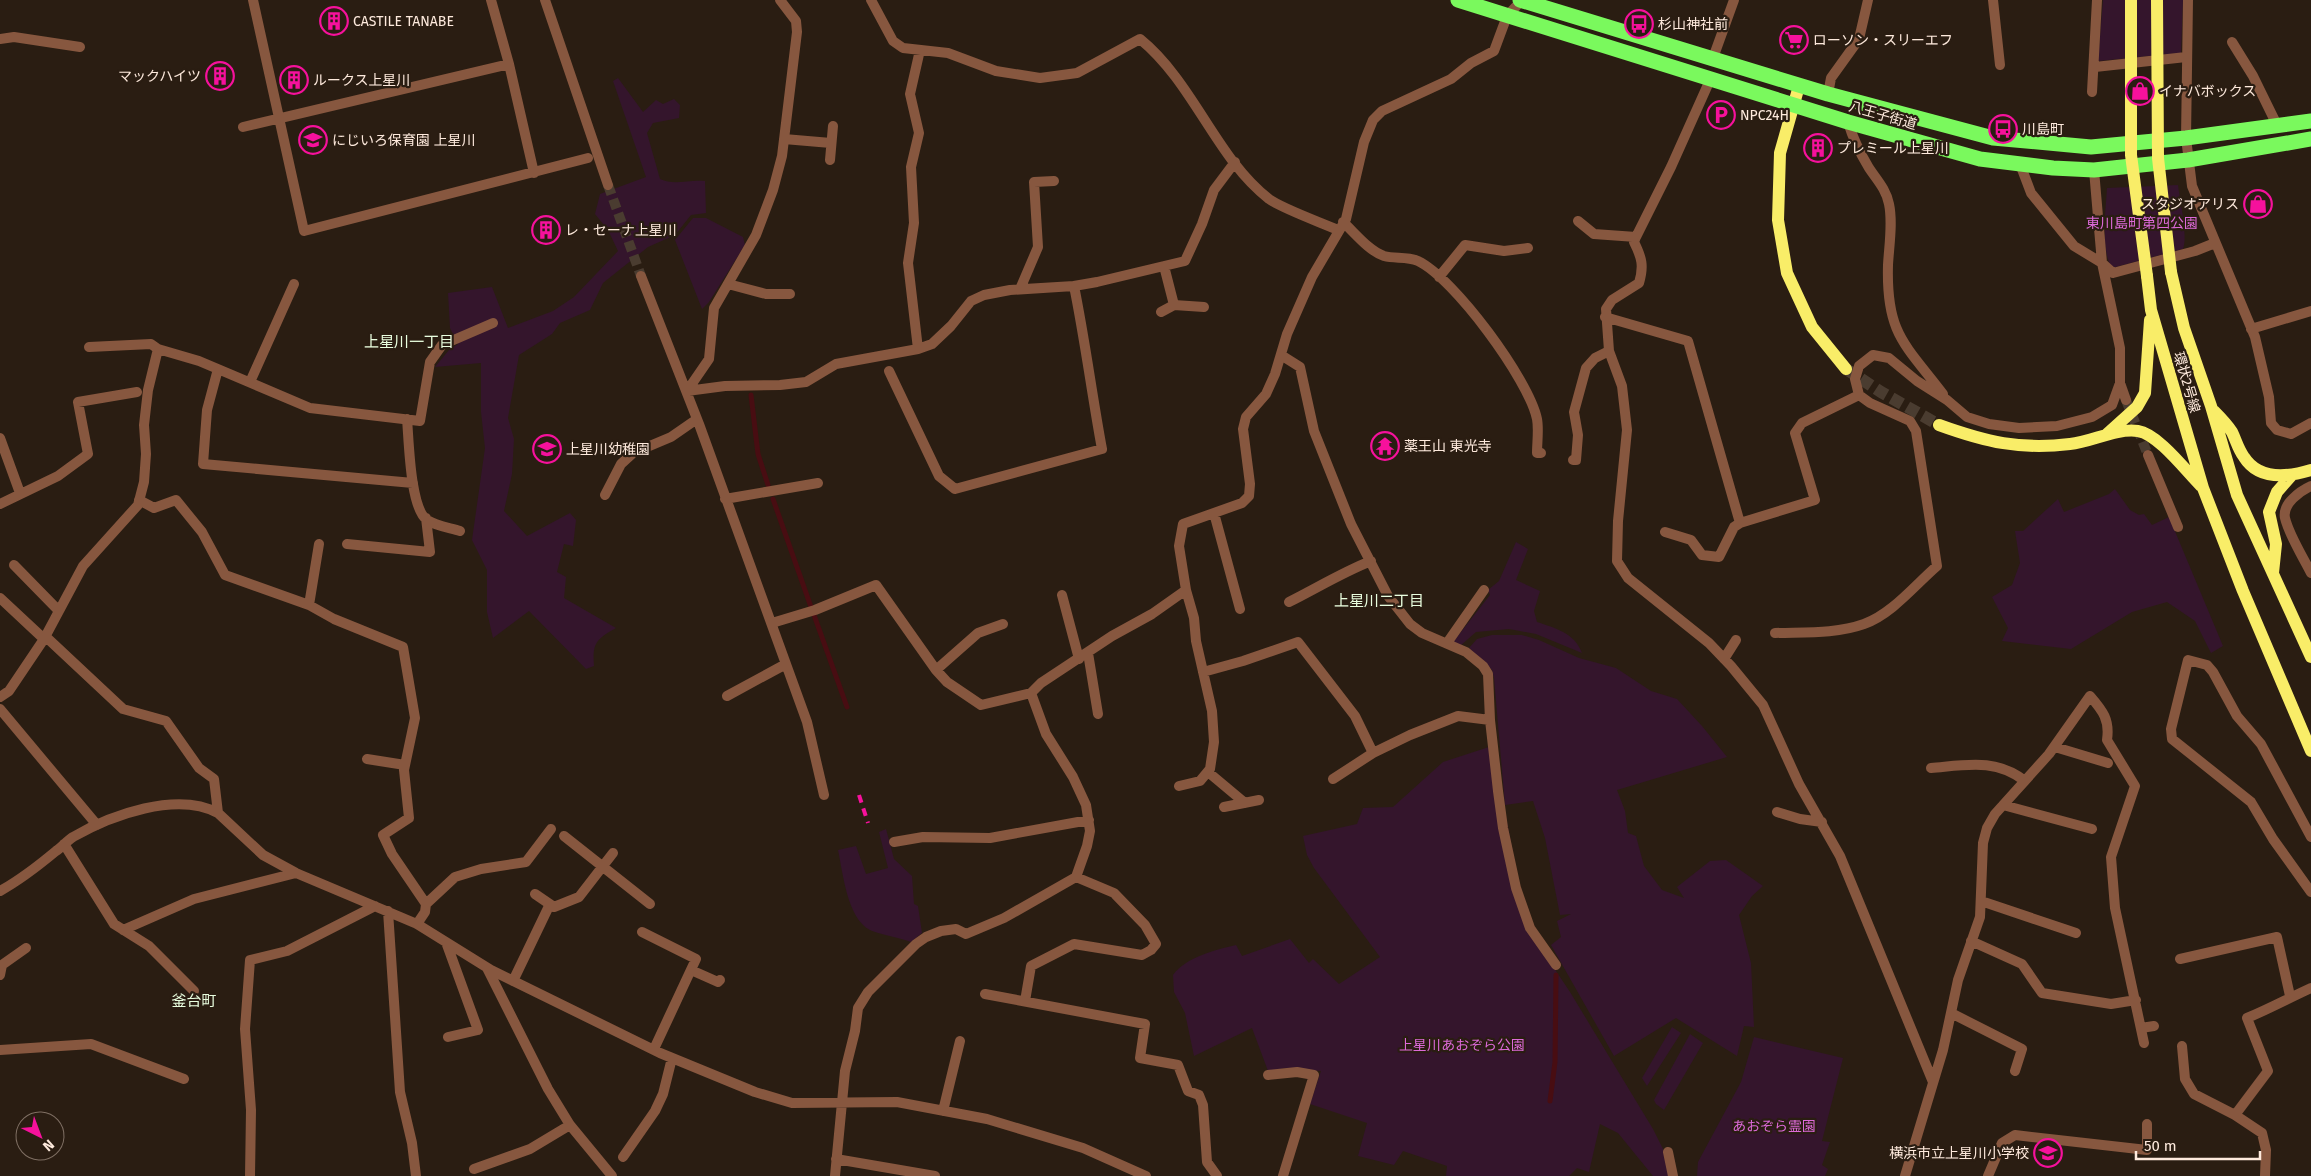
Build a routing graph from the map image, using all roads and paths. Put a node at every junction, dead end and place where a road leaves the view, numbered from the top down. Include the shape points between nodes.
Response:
1 (253, 0) edge
2 (491, 0) edge
3 (545, 0) edge
4 (780, 0) edge
5 (871, 0) edge
6 (1458, 0) edge
7 (1521, 0) edge
8 (1734, 0) edge
9 (1868, 0) edge
10 (1993, 0) edge
11 (2097, 0) edge
12 (2131, 0) edge
13 (2157, 0) edge
14 (2188, 0) edge
15 (1507, 16) junction
16 (0, 39) edge
17 (2232, 42) dead end
18 (80, 46) dead end
19 (920, 50) junction
20 (2186, 57) junction
21 (1713, 58) junction
22 (509, 64) junction
23 (2000, 64) dead end
24 (2094, 67) junction
25 (1710, 80) junction
26 (1799, 86) junction
27 (2092, 92) dead end
28 (1828, 94) junction
29 (1794, 106) junction
30 (279, 117) junction
31 (2311, 121) edge
32 (1848, 122) junction
33 (2277, 125) junction
34 (833, 126) dead end
35 (243, 127) dead end
36 (784, 138) junction
37 (2186, 138) junction
38 (2311, 139) edge
39 (831, 143) junction
40 (588, 158) dead end
41 (830, 160) dead end
42 (2188, 160) junction
43 (1235, 162) junction
44 (2020, 164) junction
45 (2094, 170) junction
46 (534, 172) junction
47 (1054, 181) dead end
48 (608, 185) tunnel mouth
49 (1578, 221) dead end
50 (1340, 226) junction
51 (1636, 237) junction
52 (2215, 243) junction
53 (1528, 248) dead end
54 (2102, 262) junction
55 (1164, 266) junction
56 (641, 276) tunnel mouth
57 (1439, 277) junction
58 (294, 284) dead end
59 (728, 284) junction
60 (1074, 286) junction
61 (1020, 289) junction
62 (790, 294) dead end
63 (1174, 305) junction
64 (1204, 307) dead end
65 (2151, 310) junction
66 (2311, 311) edge
67 (1161, 312) dead end
68 (1606, 317) junction
69 (493, 323) dead end
70 (2251, 329) junction
71 (89, 347) dead end
72 (158, 348) junction
73 (918, 348) junction
74 (1609, 351) junction
75 (1281, 355) junction
76 (885, 363) junction
77 (218, 369) junction
78 (1846, 369) tunnel mouth
79 (250, 382) junction
80 (2120, 383) junction
81 (137, 392) dead end
82 (687, 392) junction
83 (1859, 395) junction
84 (1947, 400) junction
85 (2126, 400) tunnel mouth
86 (2211, 406) junction
87 (406, 419) junction
88 (697, 419) junction
89 (2311, 423) edge
90 (1939, 426) tunnel mouth
91 (2107, 434) junction
92 (0, 438) edge
93 (1541, 453) dead end
94 (2148, 455) tunnel mouth
95 (1573, 460) dead end
96 (2311, 470) edge
97 (2291, 476) junction
98 (413, 483) junction
99 (818, 483) dead end
100 (2311, 486) edge
101 (2203, 488) junction
102 (20, 494) junction
103 (605, 495) dead end
104 (725, 499) junction
105 (139, 500) junction
106 (0, 504) edge
107 (1214, 512) junction
108 (426, 518) junction
109 (1740, 524) junction
110 (2178, 527) dead end
111 (460, 531) dead end
112 (1665, 532) dead end
113 (319, 544) dead end
114 (348, 544) dead end
115 (1371, 561) junction
116 (14, 565) dead end
117 (2311, 573) edge
118 (2273, 575) junction
119 (1186, 590) junction
120 (1484, 590) dead end
121 (1062, 596) dead end
122 (0, 598) edge
123 (1289, 602) dead end
124 (309, 605) junction
125 (1240, 609) dead end
126 (59, 611) junction
127 (772, 623) junction
128 (1003, 624) dead end
129 (1775, 633) dead end
130 (45, 638) junction
131 (1736, 640) dead end
132 (1447, 643) junction
133 (1088, 653) junction
134 (2311, 657) edge
135 (1079, 659) junction
136 (1724, 659) junction
137 (786, 664) junction
138 (936, 670) junction
139 (1203, 672) junction
140 (1031, 694) junction
141 (727, 696) dead end
142 (0, 697) edge
143 (0, 709) edge
144 (1098, 714) dead end
145 (1490, 720) junction
146 (2055, 747) junction
147 (2311, 751) edge
148 (1373, 753) junction
149 (367, 759) dead end
150 (2108, 763) dead end
151 (405, 765) junction
152 (1931, 768) dead end
153 (1208, 772) junction
154 (1333, 779) dead end
155 (2025, 781) junction
156 (1179, 786) dead end
157 (824, 796) dead end
158 (1259, 800) dead end
159 (1245, 803) junction
160 (2003, 806) junction
161 (1224, 807) dead end
162 (1778, 812) dead end
163 (218, 813) junction
164 (1089, 820) junction
165 (1822, 822) junction
166 (98, 825) junction
167 (2092, 829) dead end
168 (550, 830) dead end
169 (564, 836) dead end
170 (2311, 837) edge
171 (894, 842) dead end
172 (64, 844) junction
173 (613, 853) dead end
174 (604, 866) junction
175 (296, 873) junction
176 (1076, 877) junction
177 (0, 891) edge
178 (2311, 892) edge
179 (535, 894) dead end
180 (1981, 901) junction
181 (426, 904) junction
182 (550, 904) junction
183 (650, 904) dead end
184 (375, 906) junction
185 (388, 912) junction
186 (417, 924) junction
187 (123, 930) junction
188 (642, 932) dead end
189 (2076, 932) dead end
190 (1971, 941) junction
191 (446, 942) junction
192 (26, 948) dead end
193 (2180, 958) dead end
194 (1556, 965) dead end
195 (486, 967) junction
196 (691, 970) junction
197 (0, 975) edge
198 (720, 980) dead end
199 (513, 981) junction
200 (2311, 988) edge
201 (194, 991) dead end
202 (985, 994) dead end
203 (2290, 996) junction
204 (2136, 1000) junction
205 (1025, 1001) junction
206 (1951, 1013) junction
207 (2154, 1026) dead end
208 (2141, 1028) junction
209 (448, 1037) dead end
210 (960, 1042) dead end
211 (2144, 1044) dead end
212 (2182, 1046) dead end
213 (654, 1049) junction
214 (0, 1050) edge
215 (672, 1058) junction
216 (2015, 1071) dead end
217 (1268, 1075) dead end
218 (184, 1079) dead end
219 (1933, 1082) junction
220 (841, 1104) junction
221 (943, 1111) junction
222 (2235, 1115) junction
223 (2148, 1124) dead end
224 (570, 1125) junction
225 (1668, 1152) dead end
226 (623, 1157) dead end
227 (836, 1159) junction
228 (474, 1169) dead end
229 (250, 1176) edge
230 (416, 1176) edge
231 (612, 1176) edge
232 (834, 1176) edge
233 (935, 1176) edge
234 (1146, 1176) edge
235 (1217, 1176) edge
236 (1284, 1176) edge
237 (1673, 1176) edge
238 (1905, 1176) edge
239 (1988, 1176) edge
240 (2265, 1176) edge

1 - 30 street
2 - 22 street
3 - 48 street
4 - 36 street via 796,21 797,32
5 - 19 street via 893,41 903,48
6 - 15 highway, 八王子街道
7 - 15 street
7 - 21 highway, 八王子街道
8 - 21 street
9 - 28 street via 1859,39 1831,78
10 - 23 street
11 - 24 street
12 - 65 main road, 環状2号線, bridge via 2130,155
13 - 86 main road, 環状2号線, bridge via 2158,158 2171,272 2184,328
14 - 20 street
15 - 25 highway, 八王子街道
15 - 50 street via 1494,51 1451,79 1382,111 1373,120
16 - 18 street via 14,37
17 - 33 street
19 - 43 street via 948,53 996,71 1040,78 1076,73 1140,39 1158,53 1183,85
19 - 73 street via 910,94 919,132 911,167 914,223 908,262
20 - 24 street
20 - 37 street
21 - 26 highway, 八王子街道
22 - 30 street
22 - 46 street
24 - 27 street
25 - 29 highway, 八王子街道
25 - 51 street
26 - 28 highway, 八王子街道
26 - 29 main road
28 - 37 highway, 八王子街道 via 1993,138 2091,147
29 - 32 highway, 八王子街道
29 - 78 main road via 1780,153 1778,220 1788,273 1812,327
30 - 35 street
30 - 46 street via 304,231
31 - 33 highway, 八王子街道
32 - 44 highway, 八王子街道 via 1980,158
32 - 84 street via 1854,142 1883,186 1889,205 1887,291 1891,314 1900,339
33 - 37 highway, 八王子街道
34 - 39 street
36 - 39 street
36 - 59 street via 773,190 760,226
37 - 42 street
38 - 42 highway, 八王子街道
39 - 41 street
40 - 46 street
42 - 45 highway, 八王子街道
42 - 52 street via 2192,186
43 - 50 street via 1250,182 1270,200
43 - 55 street via 1214,190 1184,261
44 - 45 highway, 八王子街道
44 - 54 street via 2031,194 2074,246
45 - 54 street
47 - 61 street via 1034,182 1038,247
49 - 51 street via 1594,234
50 - 57 street via 1384,256 1418,261
50 - 75 street via 1312,277
51 - 68 street via 1634,242 1644,268 1639,283 1612,300 1606,309
52 - 54 street via 2113,272
52 - 70 street
53 - 57 street via 1504,251 1466,245
54 - 80 street via 2120,348
55 - 60 street
55 - 63 street
56 - 82 street
57 - 93 street via 1470,308 1514,369 1538,420 1537,453
58 - 79 street
59 - 62 street via 766,294
59 - 82 street via 714,308 709,359
60 - 61 street
60 - 76 street via 1102,449 955,489 939,476
61 - 73 street via 984,295 971,301 932,344
63 - 64 street
63 - 67 street
65 - 91 main road via 2145,394 2137,407
65 - 101 main road, 環状2号線
66 - 70 street
68 - 74 street
68 - 109 street via 1688,342
69 - 87 street via 442,345 430,362 420,421
70 - 89 street via 2263,361 2271,423 2277,430 2290,434
71 - 72 street via 151,344
72 - 77 street
72 - 105 street via 148,390 144,482
73 - 76 street
74 - 95 street via 1595,358 1586,368 1574,412 1578,435 1576,460
74 - 136 street via 1622,386 1628,430 1617,560 1628,578 1709,643
75 - 107 street via 1266,394 1244,423 1249,496 1242,503
75 - 115 street via 1300,367 1314,431 1351,524
76 - 82 street via 836,364 806,382 725,386
77 - 79 street
77 - 98 street via 206,410 203,464
79 - 87 street via 310,408
80 - 84 street via 2112,405 2092,417 2057,426 2019,428 1989,424 1967,417
80 - 85 street
81 - 102 street via 78,402 88,454 58,476
82 - 88 street
83 - 84 street via 1854,379 1859,366 1873,355 1889,358
83 - 109 street via 1802,423 1795,433 1816,500
83 - 129 street via 1910,421 1916,430 1937,566 1889,609 1866,624 1833,631
86 - 97 main road via 2232,432 2245,460 2257,470
86 - 118 main road, 環状2号線 via 2237,495
87 - 98 street
88 - 103 street via 671,437 633,453 622,464
88 - 104 street
90 - 91 main road via 1980,440 2023,447 2072,444
91 - 101 main road via 2138,431 2158,442
92 - 102 street
94 - 110 street
96 - 97 main road
97 - 118 main road via 2278,492 2269,512 2276,544
98 - 108 street via 418,510
99 - 104 street
100 - 117 street via 2302,490 2287,506 2285,517
101 - 147 main road, 環状2号線
102 - 106 street
104 - 127 street
105 - 124 street via 154,508 176,500 202,532 224,575
105 - 126 street via 125,521 83,566
107 - 119 street via 1184,524 1179,546
107 - 125 street
108 - 111 street
108 - 114 street via 430,552
109 - 112 street via 1734,526 1719,556 1702,555 1691,540
113 - 124 street
115 - 123 street
115 - 132 street via 1388,596 1410,624 1422,633
116 - 126 street
118 - 134 main road, 環状2号線
119 - 133 street
119 - 139 street
120 - 132 street
121 - 135 street
122 - 130 street
124 - 151 street via 334,619 403,647 415,718
126 - 130 street
127 - 137 street
127 - 138 street via 815,610 876,585
128 - 138 street via 978,633
130 - 142 street via 9,691
130 - 163 street via 123,709 166,721 199,768 214,779
131 - 136 street
132 - 145 street via 1463,648 1488,674
133 - 135 street
133 - 144 street
135 - 140 street via 1040,683
136 - 165 street via 1763,706 1799,784
137 - 141 street
137 - 157 street via 807,722
138 - 140 street via 947,682 981,705
139 - 148 street via 1243,662 1298,642 1355,716
139 - 153 street via 1212,711 1213,734
140 - 164 street via 1046,734 1082,796
143 - 166 street
145 - 148 street via 1458,716
145 - 194 street via 1503,828 1516,888 1530,928
146 - 150 street
146 - 155 street
146 - 204 street via 2090,696 2109,726 2106,740 2134,786 2111,857 2115,908
148 - 154 street
149 - 151 street
151 - 181 street via 409,818 383,835
152 - 155 street via 1986,764 2014,772
153 - 156 street via 1200,781
153 - 159 street
155 - 160 street
158 - 159 street
159 - 161 street
160 - 167 street
160 - 180 street via 1991,821 1983,843
162 - 165 street
163 - 166 street via 186,804 160,806 128,813
163 - 175 street via 262,855
164 - 171 street via 990,838 923,837
164 - 176 street via 1087,846
165 - 219 street via 1840,856
166 - 172 street
168 - 181 street via 526,862 455,877
169 - 174 street
170 - 178 street via 2261,744 2237,716 2212,672 2207,665 2188,660 2171,729 2172,739 2251,802
172 - 177 street via 18,881
172 - 187 street via 114,924
173 - 174 street
174 - 182 street via 579,897 554,908
174 - 183 street
175 - 184 street
175 - 187 street via 194,899
176 - 205 street via 1114,893 1145,925 1156,944 1142,955 1074,944 1031,966
176 - 220 street via 984,927 966,934 956,929 941,931 916,944 868,992 858,1008
179 - 182 street
180 - 189 street
180 - 190 street via 1980,917
181 - 186 street
182 - 199 street
184 - 185 street
184 - 229 street via 287,951 250,960 245,1029 251,1110
185 - 186 street
185 - 230 street via 400,1092
186 - 191 street
187 - 201 street via 149,946
188 - 196 street via 696,959
190 - 204 street via 2022,964 2042,992 2111,1004
190 - 206 street
191 - 195 street
191 - 209 street via 478,1030
192 - 197 street via 2,965
193 - 203 street via 2277,937
195 - 199 street
195 - 224 street via 544,1082
196 - 198 street via 718,982
196 - 213 street
199 - 213 street
200 - 203 street
202 - 205 street
203 - 222 street via 2247,1018 2268,1071
204 - 208 street
205 - 235 street via 1145,1024 1140,1058 1178,1065 1188,1091 1199,1094 1203,1104 1207,1162
206 - 216 street via 2022,1048
206 - 219 street
207 - 208 street
208 - 211 street
210 - 221 street
212 - 222 street via 2185,1079 2194,1094
213 - 215 street
214 - 218 street via 91,1044
215 - 220 street via 755,1092 792,1103
215 - 226 street via 655,1111
217 - 236 street via 1297,1072 1314,1075
219 - 238 street
220 - 221 street via 897,1102
220 - 227 street
221 - 234 street via 1050,1136
222 - 240 street via 2262,1133 2266,1150
223 - 239 street via 2147,1150 2015,1135 2002,1143
224 - 228 street via 530,1149
224 - 231 street
225 - 237 street
227 - 232 street
227 - 233 street

